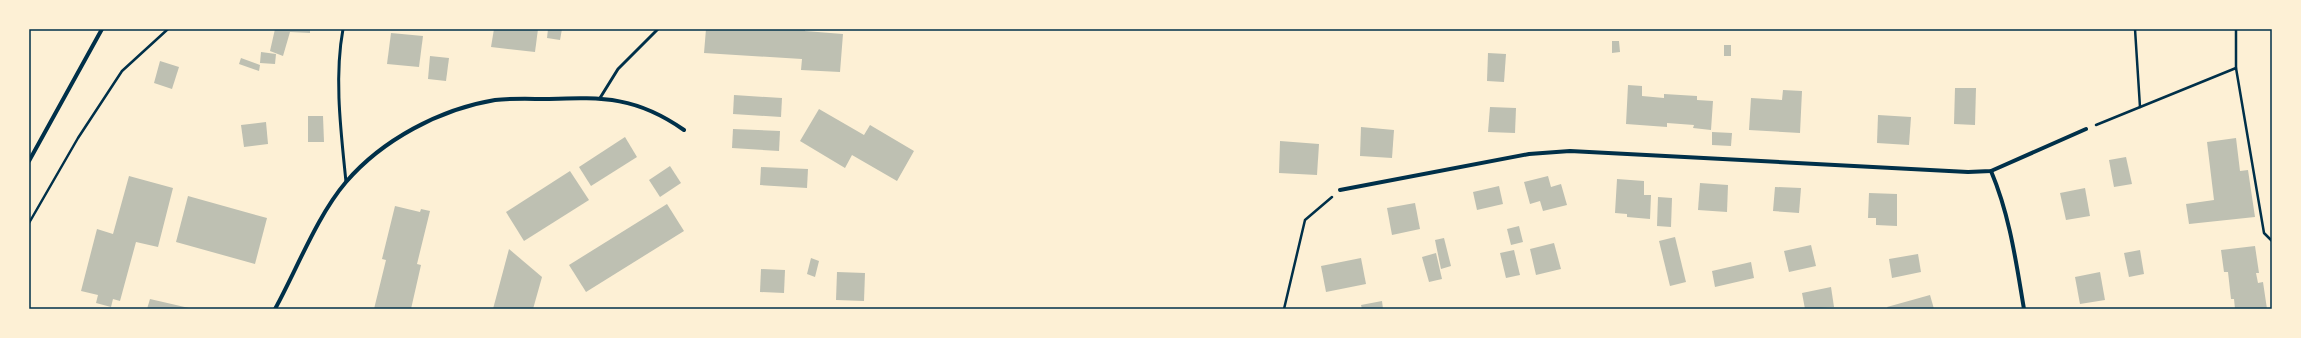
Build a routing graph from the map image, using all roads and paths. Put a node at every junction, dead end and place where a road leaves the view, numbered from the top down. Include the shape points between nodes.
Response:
1 (102, 29) edge
2 (168, 29) edge
3 (343, 29) edge
4 (658, 29) edge
5 (2135, 29) edge
6 (2236, 29) edge
7 (2236, 68) junction
8 (600, 98) junction
9 (2140, 107) junction
10 (2086, 129) joint
11 (684, 130) dead end
12 (29, 161) edge
13 (1991, 171) junction
14 (346, 182) junction
15 (1340, 190) joint
16 (29, 223) edge
17 (2272, 242) edge
18 (276, 309) edge
19 (1284, 309) edge
20 (2024, 309) edge

1 - 12 street
2 - 16 path via 122,71 78,138
3 - 14 lane via 340,46 340,101
4 - 8 lane via 618,69
5 - 9 path
6 - 7 path
7 - 9 path
7 - 17 path via 2264,234
8 - 11 street via 620,100 648,108
8 - 14 street via 496,100 446,113 397,140 373,157
9 - 10 path
10 - 13 street
13 - 15 street via 1968,172 1570,151 1529,154
13 - 20 street via 2002,197 2012,234
14 - 18 street via 320,220
15 - 19 path via 1305,220

